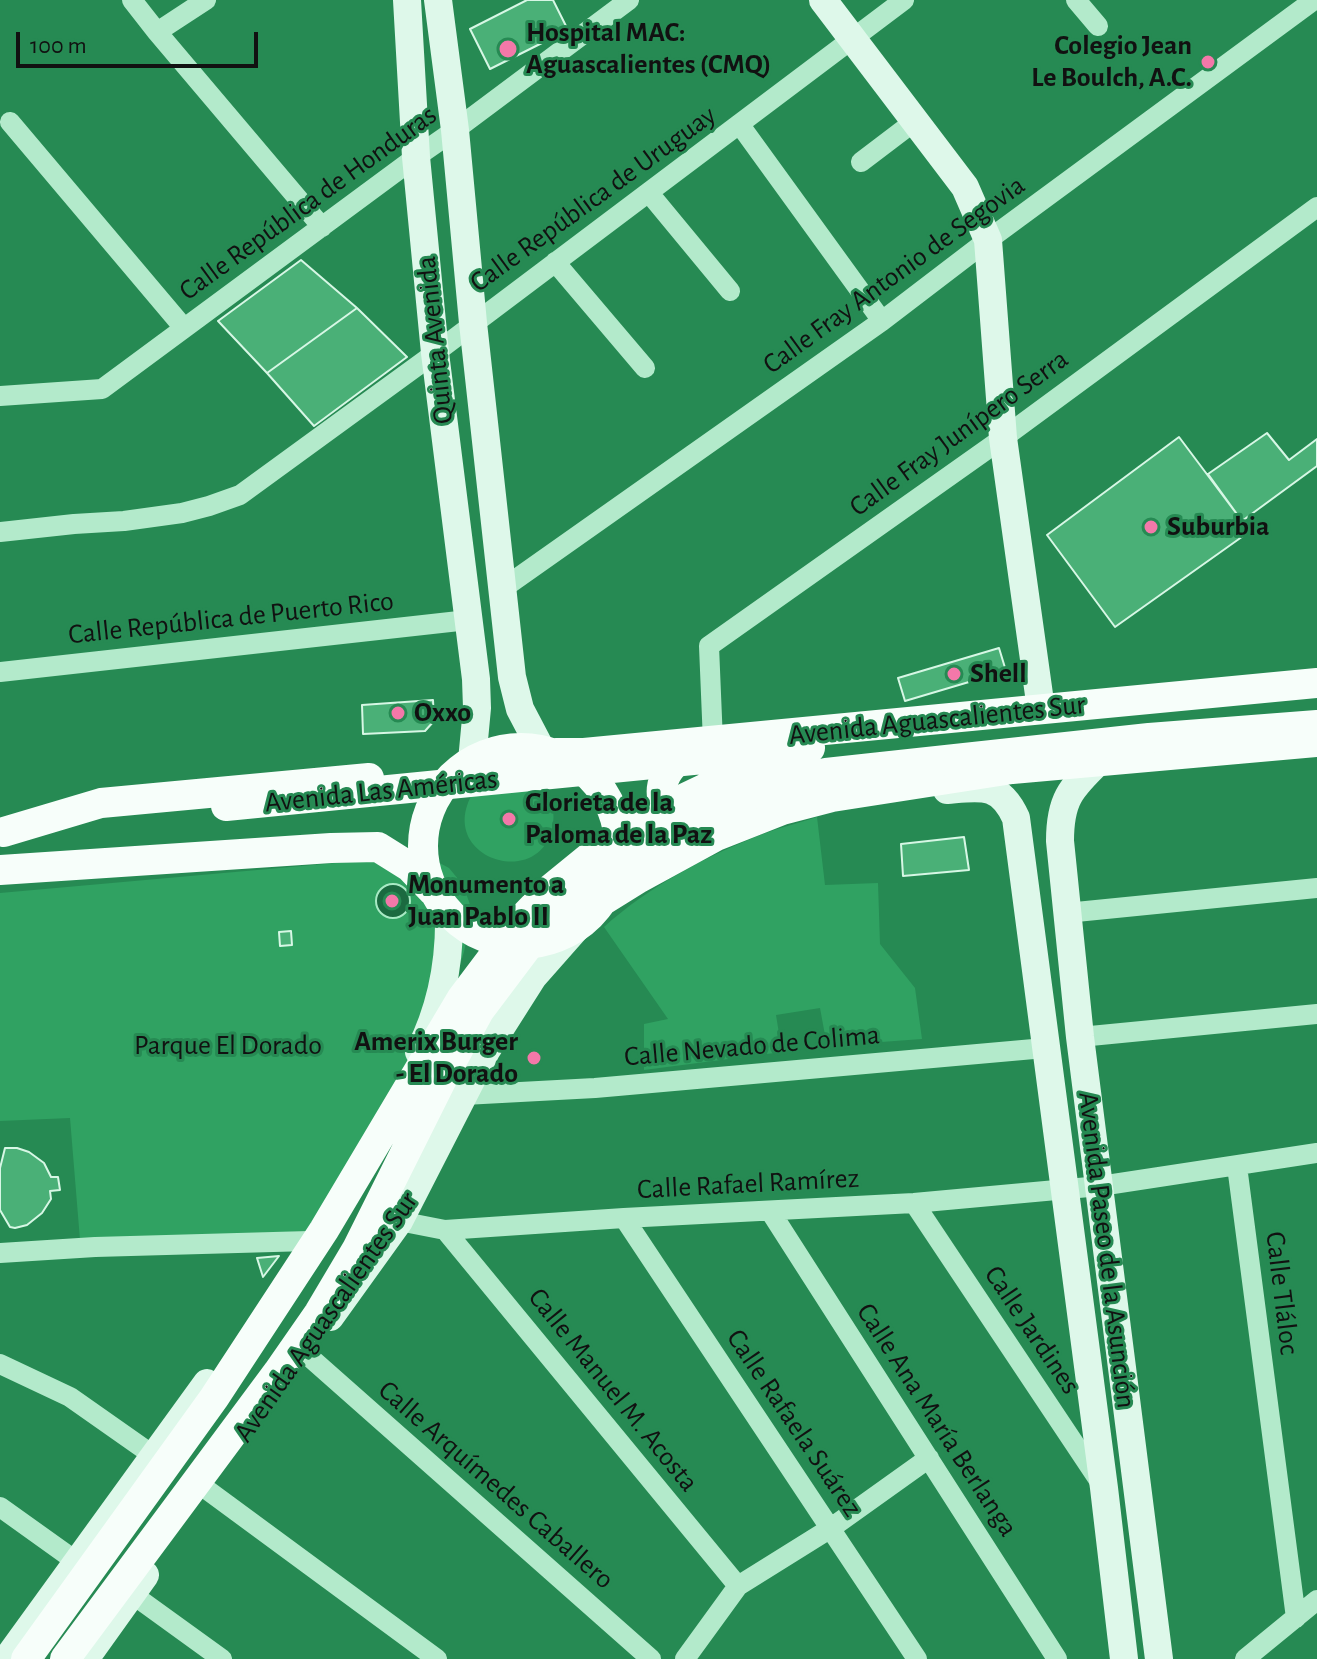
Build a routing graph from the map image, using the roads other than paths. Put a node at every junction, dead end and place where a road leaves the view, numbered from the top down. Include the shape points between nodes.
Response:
1 (132, 0) edge
2 (206, 0) edge
3 (407, 0) edge
4 (438, 0) edge
5 (629, 0) edge
6 (823, 0) edge
7 (904, 0) edge
8 (1076, 0) edge
9 (1314, 0) edge
10 (1098, 26) dead end
11 (157, 32) junction
12 (853, 39) junction
13 (915, 121) junction
14 (10, 122) dead end
15 (740, 125) junction
16 (455, 130) junction
17 (416, 157) junction
18 (861, 162) dead end
19 (649, 193) junction
20 (1317, 207) edge
21 (322, 227) junction
22 (988, 240) junction
23 (555, 262) junction
24 (730, 291) dead end
25 (882, 321) junction
26 (473, 323) junction
27 (184, 328) junction
28 (435, 353) junction
29 (645, 368) dead end
30 (0, 396) edge
31 (1003, 438) junction
32 (0, 532) edge
33 (502, 589) junction
34 (468, 620) junction
35 (0, 672) edge
36 (1317, 683) edge
37 (1317, 701) edge
38 (1041, 709) junction
39 (1317, 725) edge
40 (713, 742) junction
41 (1317, 742) edge
42 (810, 748) junction
43 (549, 751) junction
44 (1099, 761) junction
45 (465, 766) junction
46 (878, 791) junction
47 (2, 832) edge
48 (716, 836) junction
49 (1060, 841) junction
50 (331, 848) joint
51 (1021, 851) junction
52 (0, 870) edge
53 (1317, 888) edge
54 (602, 901) junction
55 (441, 902) junction
56 (1066, 913) junction
57 (578, 926) junction
58 (1317, 1014) edge
59 (1080, 1037) junction
60 (1045, 1048) junction
61 (464, 1095) junction
62 (1317, 1153) edge
63 (1237, 1166) junction
64 (1100, 1186) junction
65 (1064, 1190) junction
66 (914, 1203) junction
67 (770, 1211) junction
68 (624, 1218) junction
69 (399, 1221) junction
70 (445, 1230) junction
71 (309, 1241) junction
72 (0, 1253) edge
73 (305, 1353) junction
74 (0, 1364) edge
75 (154, 1456) junction
76 (929, 1458) junction
77 (1104, 1488) junction
78 (206, 1489) junction
79 (0, 1507) edge
80 (831, 1528) junction
81 (77, 1562) junction
82 (738, 1586) junction
83 (132, 1594) junction
84 (1317, 1600) edge
85 (1296, 1618) junction
86 (4, 1658) edge
87 (26, 1659) edge
88 (65, 1659) edge
89 (85, 1659) edge
90 (222, 1659) edge
91 (437, 1659) edge
92 (651, 1659) edge
93 (685, 1659) edge
94 (917, 1659) edge
95 (1057, 1659) edge
96 (1124, 1659) edge
97 (1159, 1659) edge
98 (1245, 1659) edge

1 - 11 street
2 - 11 street
3 - 17 street, Quinta Avenida
4 - 16 street, Quinta Avenida
5 - 16 street, Calle República de Honduras
6 - 12 street
7 - 12 street, Calle República de Uruguay
8 - 10 street
9 - 22 street, Calle Fray Antonio de Segovia
11 - 21 street
12 - 13 street
12 - 15 street, Calle República de Uruguay
13 - 18 street
13 - 22 street via 965,187
14 - 27 street
15 - 19 street, Calle República de Uruguay
15 - 25 street
16 - 17 street, Calle República de Honduras
16 - 26 street, Quinta Avenida
17 - 21 street, Calle República de Honduras
17 - 28 street, Quinta Avenida
19 - 23 street, Calle República de Uruguay
19 - 24 street
20 - 31 street, Calle Fray Junípero Serra
21 - 27 street, Calle República de Honduras
22 - 25 street, Calle Fray Antonio de Segovia
22 - 31 street
23 - 26 street, Calle República de Uruguay
23 - 29 street
25 - 33 street, Calle Fray Antonio de Segovia
26 - 28 street, Calle República de Uruguay
26 - 33 street, Quinta Avenida
27 - 30 street, Calle República de Honduras via 102,389
28 - 32 street, Calle República de Uruguay via 240,495 182,513
28 - 34 street, Quinta Avenida
31 - 38 street
31 - 40 street, Calle Fray Junípero Serra via 709,646
33 - 43 street, Quinta Avenida via 520,709
34 - 35 street, Calle República de Puerto Rico
34 - 45 street, Quinta Avenida via 477,708
36 - 38 main road, Avenida Aguascalientes Sur
37 - 42 main road, Avenida Aguascalientes Sur
38 - 40 main road, Avenida Aguascalientes Sur
39 - 88 main road, Avenida Aguascalientes Sur, bridge via 826,773 739,798 685,822 601,876 537,934 479,1011 319,1313
40 - 43 main road, Avenida Aguascalientes Sur
40 - 48 main road via 677,760 664,777 662,800 692,833
41 - 44 main road, Avenida Aguascalientes Sur
42 - 47 main road, Avenida Las Américas, bridge
42 - 87 main road, Avenida Aguascalientes Sur, bridge via 666,807 606,844 520,921 462,998 324,1230 214,1398
43 - 45 main road, Avenida Aguascalientes Sur via 505,749
43 - 54 main road, Avenida Aguascalientes Sur via 593,778 615,816 619,860
44 - 46 main road, Avenida Aguascalientes Sur
44 - 49 street, Avenida Paseo de la Asunción via 1066,800
45 - 47 main road, Avenida Aguascalientes Sur via 101,803
45 - 55 main road, Avenida Aguascalientes Sur via 440,790 423,840 424,866
46 - 48 main road, Avenida Aguascalientes Sur via 782,810
46 - 51 street, Avenida Paseo de la Asunción via 996,791 1016,818
48 - 54 main road, Avenida Aguascalientes Sur
49 - 51 street via 1038,839
49 - 56 street, Avenida Paseo de la Asunción
50 - 52 main road, Avenida Las Américas
50 - 55 main road, Avenida Aguascalientes Sur via 378,847 410,867
51 - 60 street, Avenida Paseo de la Asunción
53 - 56 street
54 - 57 main road, Avenida Aguascalientes Sur
55 - 57 main road, Avenida Aguascalientes Sur via 471,931 497,941 525,944
55 - 71 street, Avenida Aguascalientes Sur via 449,935 445,982 428,1035
56 - 59 street, Avenida Paseo de la Asunción
57 - 61 street, Avenida Aguascalientes Sur via 533,977
58 - 59 street
59 - 64 street, Avenida Paseo de la Asunción
60 - 61 street, Calle Nevado de Colima
60 - 65 street, Avenida Paseo de la Asunción
61 - 69 street, Avenida Aguascalientes Sur
62 - 63 street, Calle Rafael Ramírez
63 - 64 street, Calle Rafael Ramírez
63 - 85 street, Calle Tláloc
64 - 65 street, Calle Rafael Ramírez
64 - 97 street, Avenida Paseo de la Asunción
65 - 66 street, Calle Rafael Ramírez
65 - 77 street, Avenida Paseo de la Asunción
66 - 67 street, Calle Rafael Ramírez
66 - 77 street, Calle Jardines
67 - 68 street, Calle Rafael Ramírez
67 - 76 street, Calle Ana María Berlanga
68 - 70 street, Calle Rafael Ramírez
68 - 80 street, Calle Rafaela Suárez
69 - 70 street, Calle Rafael Ramírez
69 - 73 street, Avenida Aguascalientes Sur
70 - 82 street, Calle Manuel M. Acosta
71 - 72 street
71 - 75 street, Avenida Aguascalientes Sur
73 - 78 street, Avenida Aguascalientes Sur
73 - 92 street, Calle Arquímedes Caballero
74 - 75 street via 70,1397
75 - 81 street, Avenida Aguascalientes Sur
76 - 80 street
76 - 95 street, Calle Ana María Berlanga
77 - 96 street, Avenida Paseo de la Asunción
78 - 83 street, Avenida Aguascalientes Sur
78 - 91 street
79 - 81 street
80 - 82 street
80 - 94 street, Calle Rafaela Suárez
81 - 86 street, Avenida Aguascalientes Sur
82 - 93 street
83 - 89 street, Avenida Aguascalientes Sur
83 - 90 street
84 - 85 street
85 - 98 street

